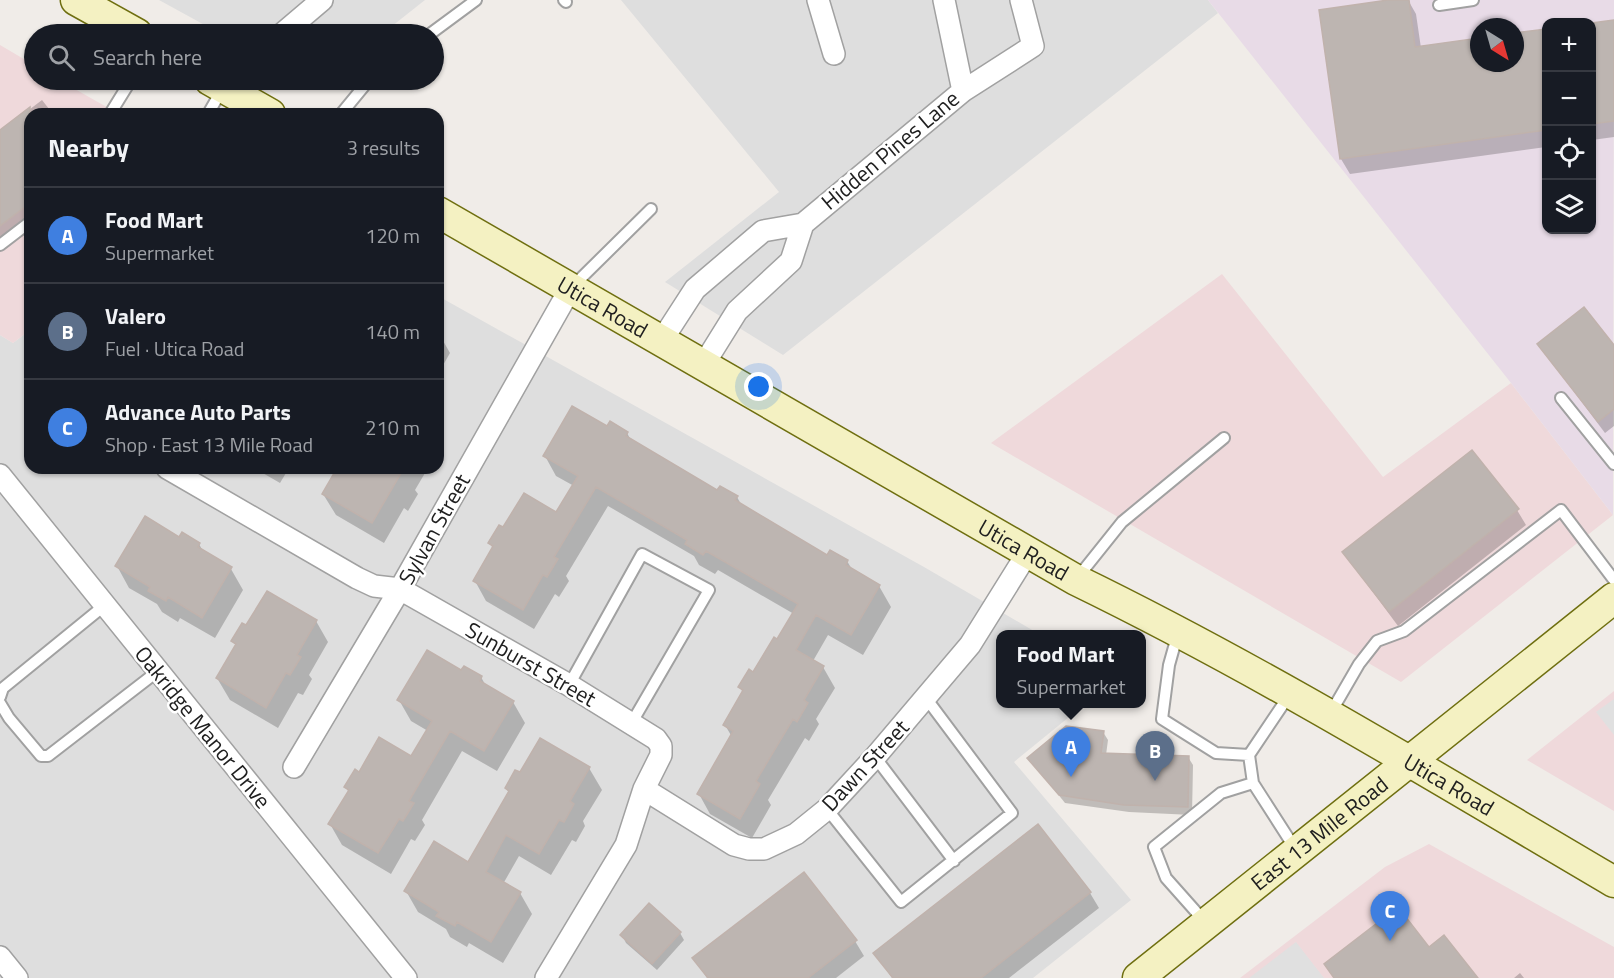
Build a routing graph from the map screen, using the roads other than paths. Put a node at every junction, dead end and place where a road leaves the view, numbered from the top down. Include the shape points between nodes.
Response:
1 (76, 0) edge
2 (322, 0) edge
3 (476, 0) edge
4 (818, 0) edge
5 (944, 0) edge
6 (1021, 0) edge
7 (1473, 0) edge
8 (1439, 5) dead end
9 (119, 24) edge
10 (294, 24) edge
11 (444, 24) edge
12 (834, 54) dead end
13 (125, 90) edge
14 (228, 90) edge
15 (237, 90) edge
16 (361, 90) edge
17 (963, 91) junction
18 (114, 108) edge
19 (213, 108) edge
20 (262, 108) edge
21 (346, 108) edge
22 (651, 209) dead end
23 (444, 216) edge
24 (803, 224) junction
25 (24, 227) edge
26 (0, 245) edge
27 (570, 289) junction
28 (662, 340) junction
29 (704, 364) junction
30 (1561, 398) dead end
31 (1224, 438) dead end
32 (1614, 464) edge
33 (177, 474) edge
34 (0, 475) edge
35 (1028, 552) junction
36 (1076, 580) junction
37 (1614, 580) edge
38 (400, 590) junction
39 (1614, 598) edge
40 (105, 605) junction
41 (1178, 630) junction
42 (158, 671) junction
43 (569, 685) junction
44 (1290, 694) junction
45 (0, 697) edge
46 (926, 698) junction
47 (0, 702) edge
48 (1329, 716) junction
49 (630, 724) junction
50 (1249, 755) junction
51 (875, 757) junction
52 (1409, 762) junction
53 (294, 767) dead end
54 (1253, 783) junction
55 (644, 789) junction
56 (827, 809) junction
57 (1298, 852) junction
58 (954, 861) junction
59 (1614, 882) edge
60 (1207, 924) junction
61 (0, 957) edge
62 (17, 978) edge
63 (406, 978) edge
64 (546, 978) edge
65 (1138, 978) edge

1 - 9 main road
2 - 10 street
3 - 11 lane
4 - 12 street
5 - 17 street, Hidden Pines Lane
6 - 17 street via 1033,46
7 - 8 lane
13 - 18 lane
14 - 19 lane
15 - 20 main road
16 - 21 lane
17 - 24 street, Hidden Pines Lane
22 - 27 lane
23 - 27 main road, Utica Road
24 - 28 street, Hidden Pines Lane via 763,231 695,288
24 - 29 street, Hidden Pines Lane via 791,261 737,311
25 - 26 lane
27 - 28 main road, Utica Road
27 - 38 street, Sylvan Street
28 - 29 main road, Utica Road
29 - 35 main road, Utica Road
30 - 32 lane
31 - 36 lane via 1122,522
33 - 38 street, Sunburst Street via 357,578 374,586
34 - 40 street, Oakridge Manor Drive
35 - 36 main road, Utica Road
35 - 46 street, Dawn Street via 970,645
36 - 41 main road, Utica Road
37 - 48 lane via 1561,510 1404,631 1377,641
38 - 43 street, Sunburst Street
38 - 53 street, Sylvan Street
39 - 52 main road, East 13 Mile Road
40 - 42 street, Oakridge Manor Drive
40 - 45 lane via 3,688
41 - 44 main road, Utica Road
41 - 50 lane via 1162,719 1216,753
42 - 47 lane via 48,756 41,756
42 - 63 street, Oakridge Manor Drive
43 - 49 street, Sunburst Street
43 - 49 lane via 642,554 709,590
44 - 48 main road, Utica Road
44 - 50 lane
46 - 51 street, Dawn Street
46 - 58 lane via 1012,813
48 - 52 main road, Utica Road
49 - 55 street, Sunburst Street via 661,746 661,755
50 - 54 lane
51 - 56 street, Dawn Street
51 - 58 lane
52 - 57 main road, East 13 Mile Road
52 - 59 main road, Utica Road
54 - 57 lane
54 - 60 lane via 1221,793 1154,847 1166,878
55 - 56 street, Dawn Street via 734,844 749,849 765,849 796,834
55 - 64 street, Sunburst Street via 626,844
56 - 58 lane via 901,902
57 - 60 main road, East 13 Mile Road
60 - 65 main road, East 13 Mile Road
61 - 62 street

